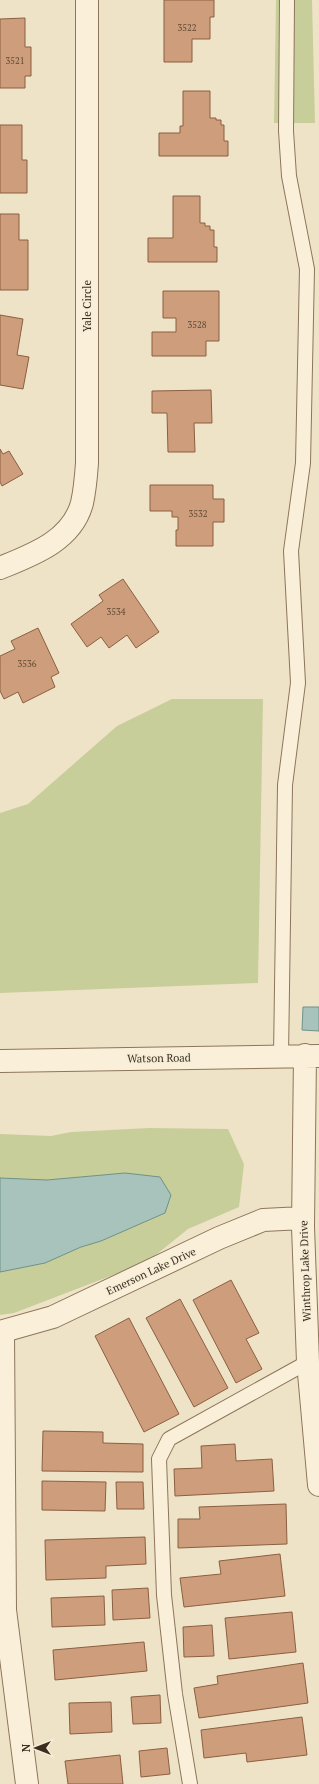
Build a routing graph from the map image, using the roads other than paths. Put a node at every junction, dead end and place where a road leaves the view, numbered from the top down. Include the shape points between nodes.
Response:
1 (87, 0) edge
2 (287, 0) edge
3 (0, 568) edge
4 (281, 1056) junction
5 (312, 1056) edge
6 (0, 1061) edge
7 (303, 1218) junction
8 (2, 1332) edge
9 (308, 1362) junction
10 (319, 1485) edge
11 (27, 1784) edge
12 (190, 1784) edge

1 - 3 street, Yale Circle via 85,486 81,505 63,534 50,545
2 - 4 lane via 286,131 289,176 307,269 303,463 291,551 298,683 285,785
4 - 5 street, Watson Road
4 - 6 street, Watson Road
5 - 7 street, Winthrop Lake Drive
7 - 8 street, Emerson Lake Drive via 263,1220 219,1238 53,1317
7 - 9 street, Winthrop Lake Drive
8 - 11 street via 5,1610
9 - 10 street, Winthrop Lake Drive
9 - 12 lane via 169,1439 159,1459 164,1595 175,1694

